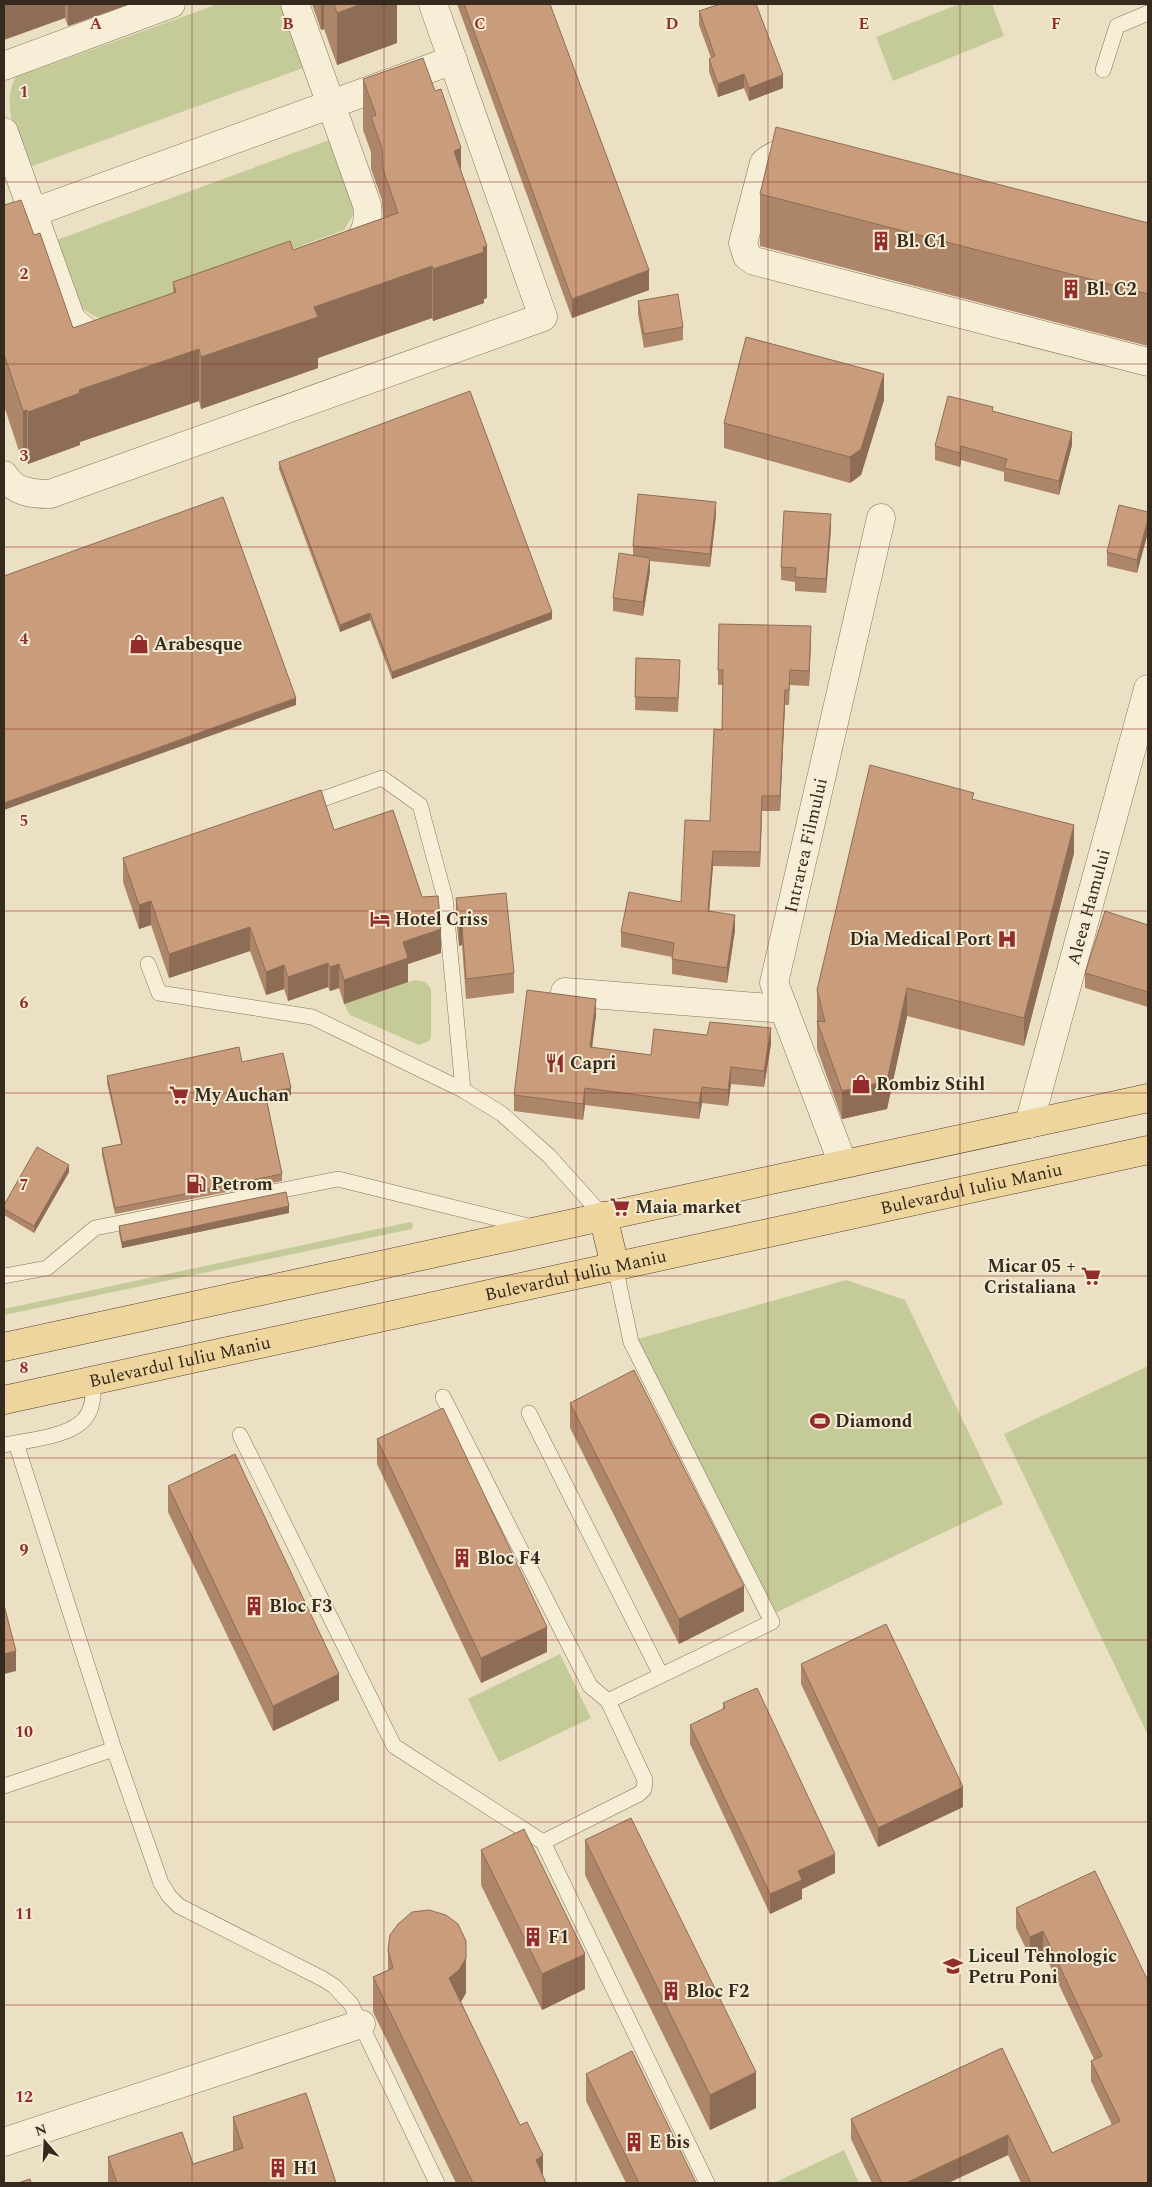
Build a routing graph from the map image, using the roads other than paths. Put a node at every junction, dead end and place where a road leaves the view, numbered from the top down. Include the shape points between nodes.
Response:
1 (172, 4) edge
2 (295, 4) edge
3 (433, 4) edge
4 (1148, 13) edge
5 (453, 60) junction
6 (4, 66) edge
7 (1103, 70) dead end
8 (330, 105) junction
9 (4, 132) edge
10 (830, 162) edge
11 (32, 213) junction
12 (4, 223) edge
13 (319, 260) edge
14 (136, 326) edge
15 (1148, 362) edge
16 (4, 475) edge
17 (881, 518) dead end
18 (1148, 689) edge
19 (291, 810) edge
20 (148, 964) dead end
21 (565, 992) dead end
22 (784, 1009) junction
23 (463, 1090) junction
24 (1148, 1098) edge
25 (1029, 1124) junction
26 (1148, 1150) edge
27 (843, 1164) junction
28 (604, 1216) junction
29 (541, 1229) junction
30 (615, 1266) junction
31 (4, 1276) edge
32 (4, 1347) edge
33 (93, 1380) junction
34 (444, 1397) dead end
35 (4, 1400) edge
36 (529, 1413) dead end
37 (240, 1434) dead end
38 (10, 1444) edge
39 (661, 1675) junction
40 (608, 1701) junction
41 (114, 1749) junction
42 (4, 1786) edge
43 (543, 1842) junction
44 (362, 2024) junction
45 (4, 2142) edge
46 (437, 2183) edge
47 (707, 2183) edge

1 - 6 street
2 - 8 street
3 - 5 street
4 - 7 lane via 1117,26
5 - 8 street
5 - 16 street via 543,317 50,494 20,490
8 - 11 street
8 - 13 street via 367,205 368,216 366,230 354,246
9 - 11 street
10 - 15 street via 792,152 771,157 764,163 743,243 747,256 754,261
11 - 12 street
11 - 14 street via 71,319 88,334 100,337
17 - 22 street, Intrarea Filmului via 774,983
18 - 25 street, Aleea Hamului
19 - 23 lane via 382,778 420,805 445,898
20 - 23 lane via 159,994 312,1017
21 - 22 street
22 - 27 street, Intrarea Filmului
23 - 28 lane via 508,1120 549,1156
24 - 25 main road
25 - 27 main road
26 - 30 main road, Bulevardul Iuliu Maniu
27 - 28 main road
28 - 29 main road
28 - 30 main road
29 - 31 lane via 338,1179 95,1228 47,1268
29 - 32 main road
30 - 33 main road, Bulevardul Iuliu Maniu
30 - 39 lane via 631,1342 772,1622
33 - 35 main road, Bulevardul Iuliu Maniu
33 - 38 lane via 92,1405 79,1425 68,1432
34 - 40 lane via 590,1686
36 - 39 lane
37 - 43 lane via 394,1746
38 - 41 lane
39 - 40 lane
40 - 43 lane via 645,1780 644,1789
41 - 42 lane
41 - 44 lane via 154,1868 169,1896 179,1906 334,1986 351,2004
43 - 47 lane
44 - 45 street
44 - 46 lane

